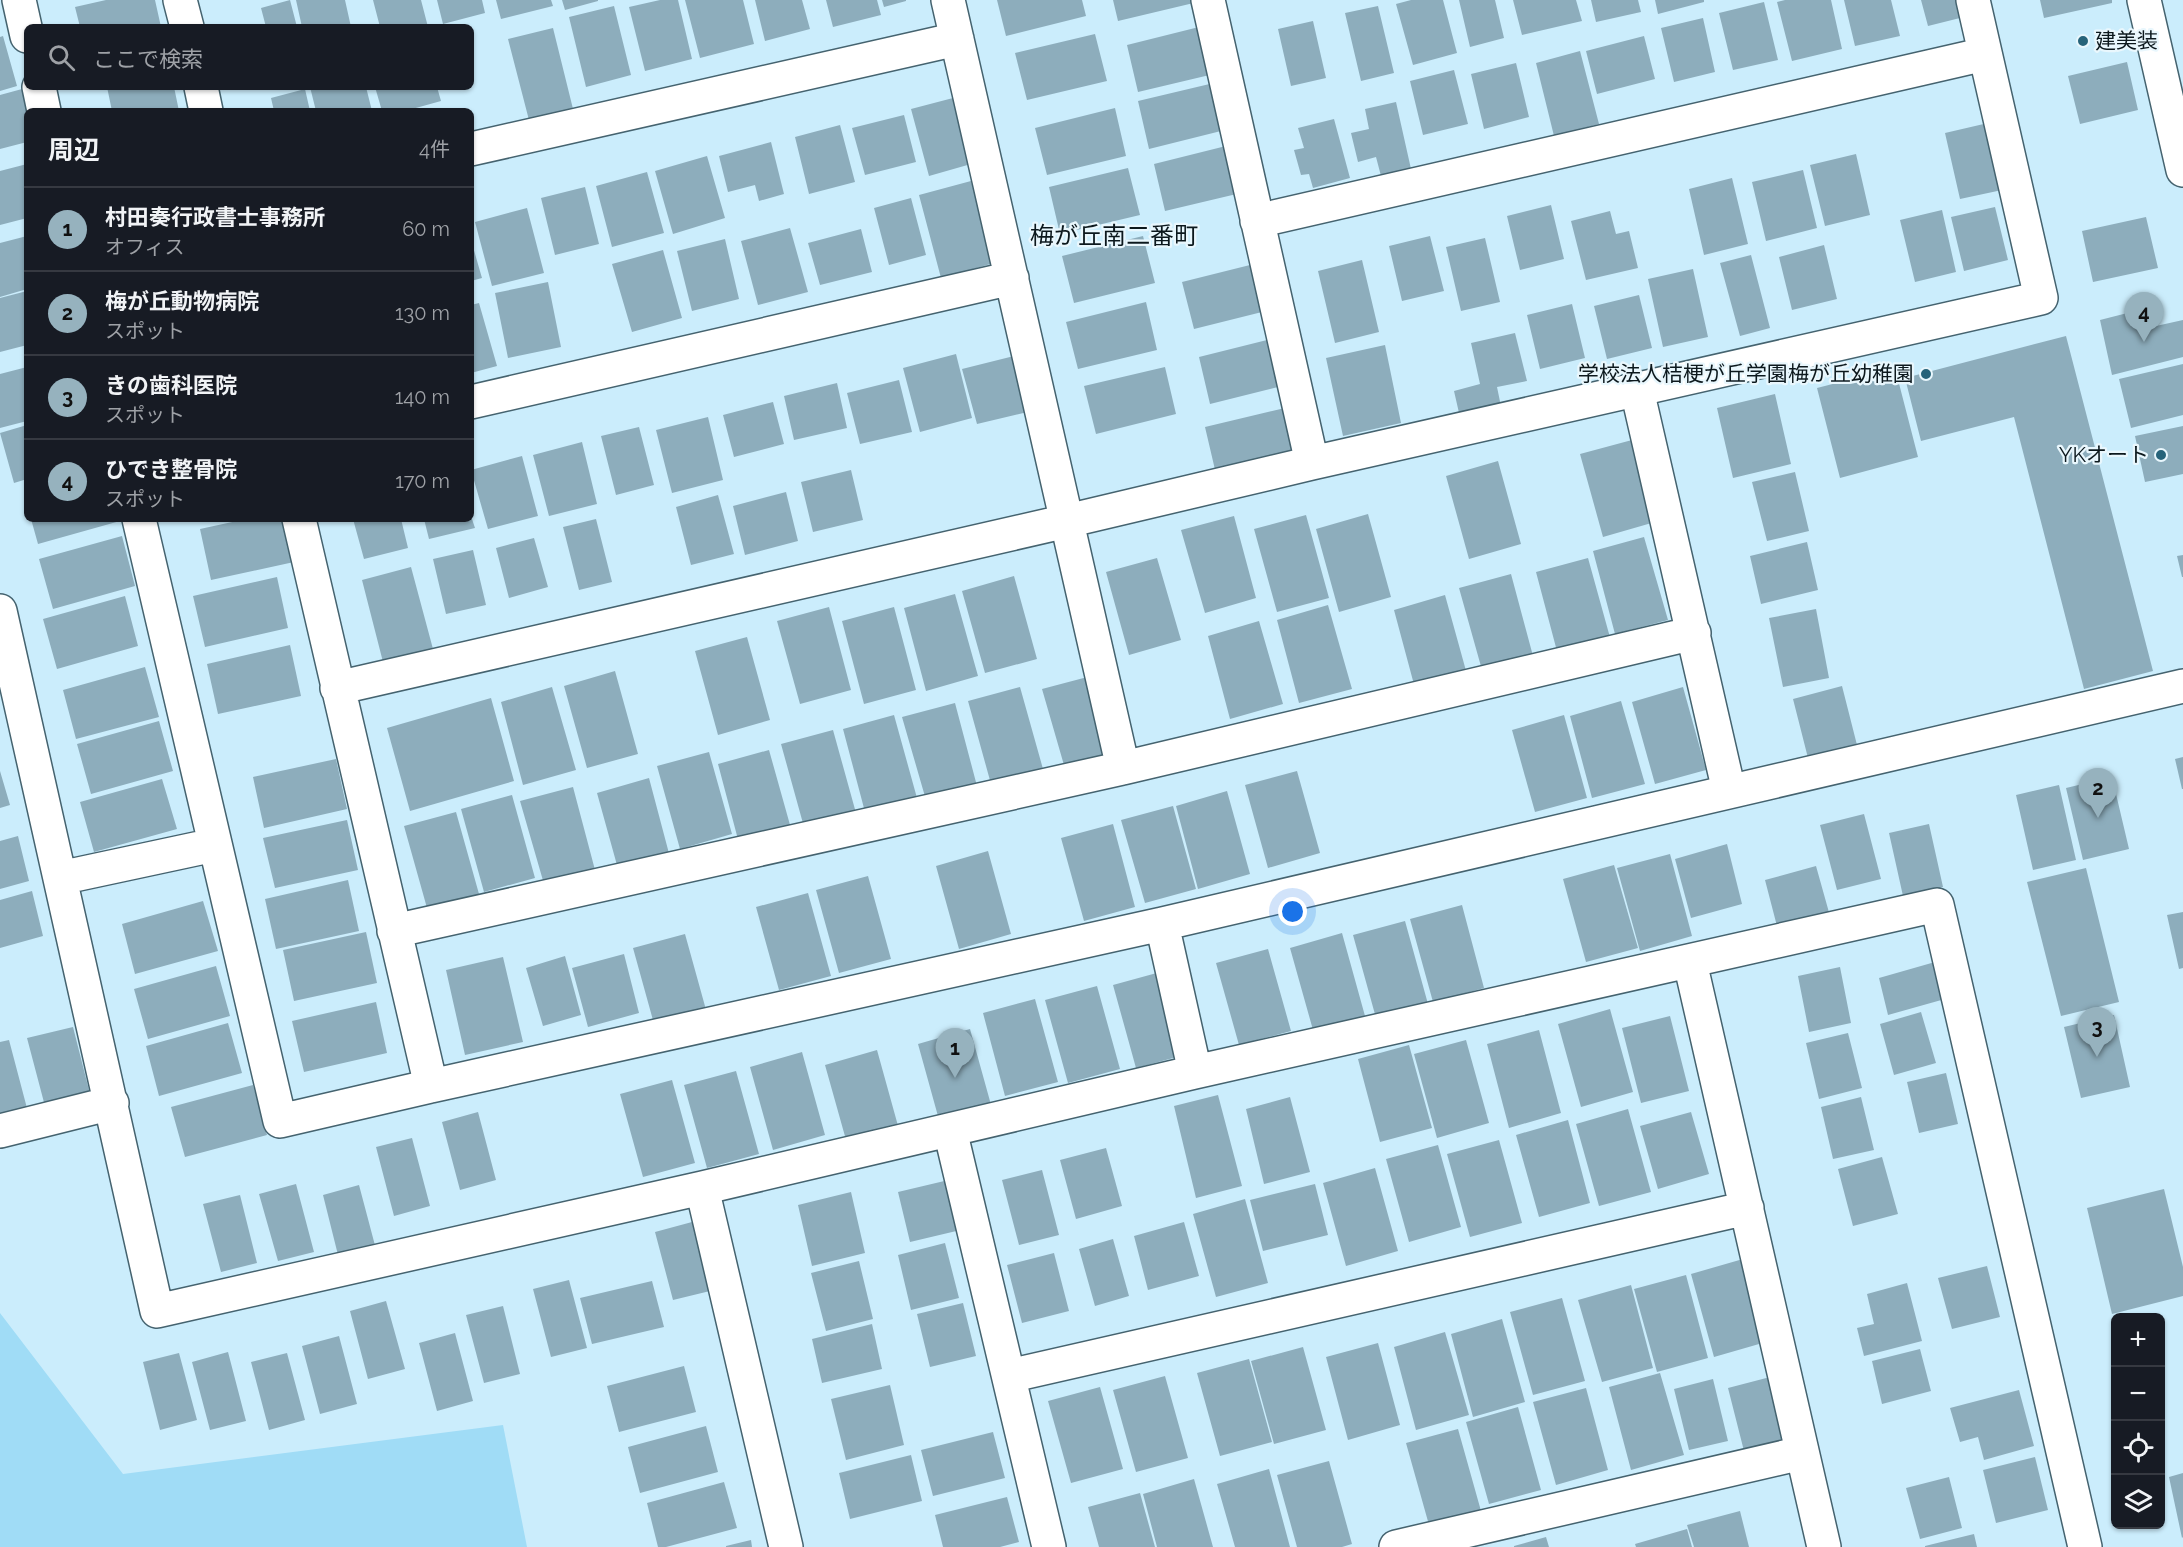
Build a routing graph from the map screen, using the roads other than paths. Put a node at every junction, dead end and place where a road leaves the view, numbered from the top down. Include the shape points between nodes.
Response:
1 (19, 0) edge
2 (180, 0) edge
3 (948, 0) edge
4 (1208, 0) edge
5 (1973, 0) edge
6 (2144, 0) edge
7 (24, 24) edge
8 (186, 24) edge
9 (957, 39) junction
10 (1985, 54) junction
11 (40, 90) edge
12 (202, 90) edge
13 (43, 108) edge
14 (205, 108) edge
15 (474, 148) edge
16 (2183, 170) edge
17 (1257, 221) junction
18 (1012, 278) junction
19 (1637, 390) junction
20 (474, 401) edge
21 (1312, 463) junction
22 (1067, 521) junction
23 (140, 522) edge
24 (300, 522) edge
25 (0, 611) edge
26 (1694, 633) junction
27 (2183, 686) edge
28 (337, 688) junction
29 (1123, 768) junction
30 (1729, 791) junction
31 (214, 844) junction
32 (60, 878) junction
33 (1162, 924) junction
34 (394, 931) junction
35 (1690, 962) junction
36 (1195, 1071) junction
37 (431, 1086) junction
38 (112, 1103) junction
39 (950, 1130) junction
40 (0, 1131) edge
41 (702, 1188) junction
42 (1747, 1208) junction
43 (1009, 1376) junction
44 (1802, 1453) junction
45 (786, 1547) edge
46 (1048, 1547) edge
47 (1396, 1547) edge
48 (1824, 1547) edge
49 (2085, 1547) edge

1 - 7 street
2 - 8 street
3 - 9 street
4 - 17 street
5 - 10 street
6 - 16 street
9 - 15 street
9 - 18 street
10 - 17 street
10 - 19 street via 2041,298
11 - 13 street
12 - 14 street
17 - 21 street
18 - 20 street
18 - 22 street
19 - 21 street
19 - 26 street
21 - 22 street
22 - 28 street
22 - 29 street
23 - 31 street
24 - 28 street
25 - 32 street
26 - 29 street
26 - 30 street
27 - 30 street
28 - 34 street
29 - 34 street
30 - 33 street
31 - 32 street
31 - 37 street via 280,1121
32 - 38 street
33 - 36 street
33 - 37 street
34 - 37 street
35 - 36 street
35 - 42 street
35 - 49 street via 1937,905
36 - 39 street
38 - 40 street
38 - 41 street via 158,1311
39 - 41 street
39 - 43 street
41 - 45 street
42 - 43 street
42 - 44 street
43 - 46 street
44 - 47 street
44 - 48 street

